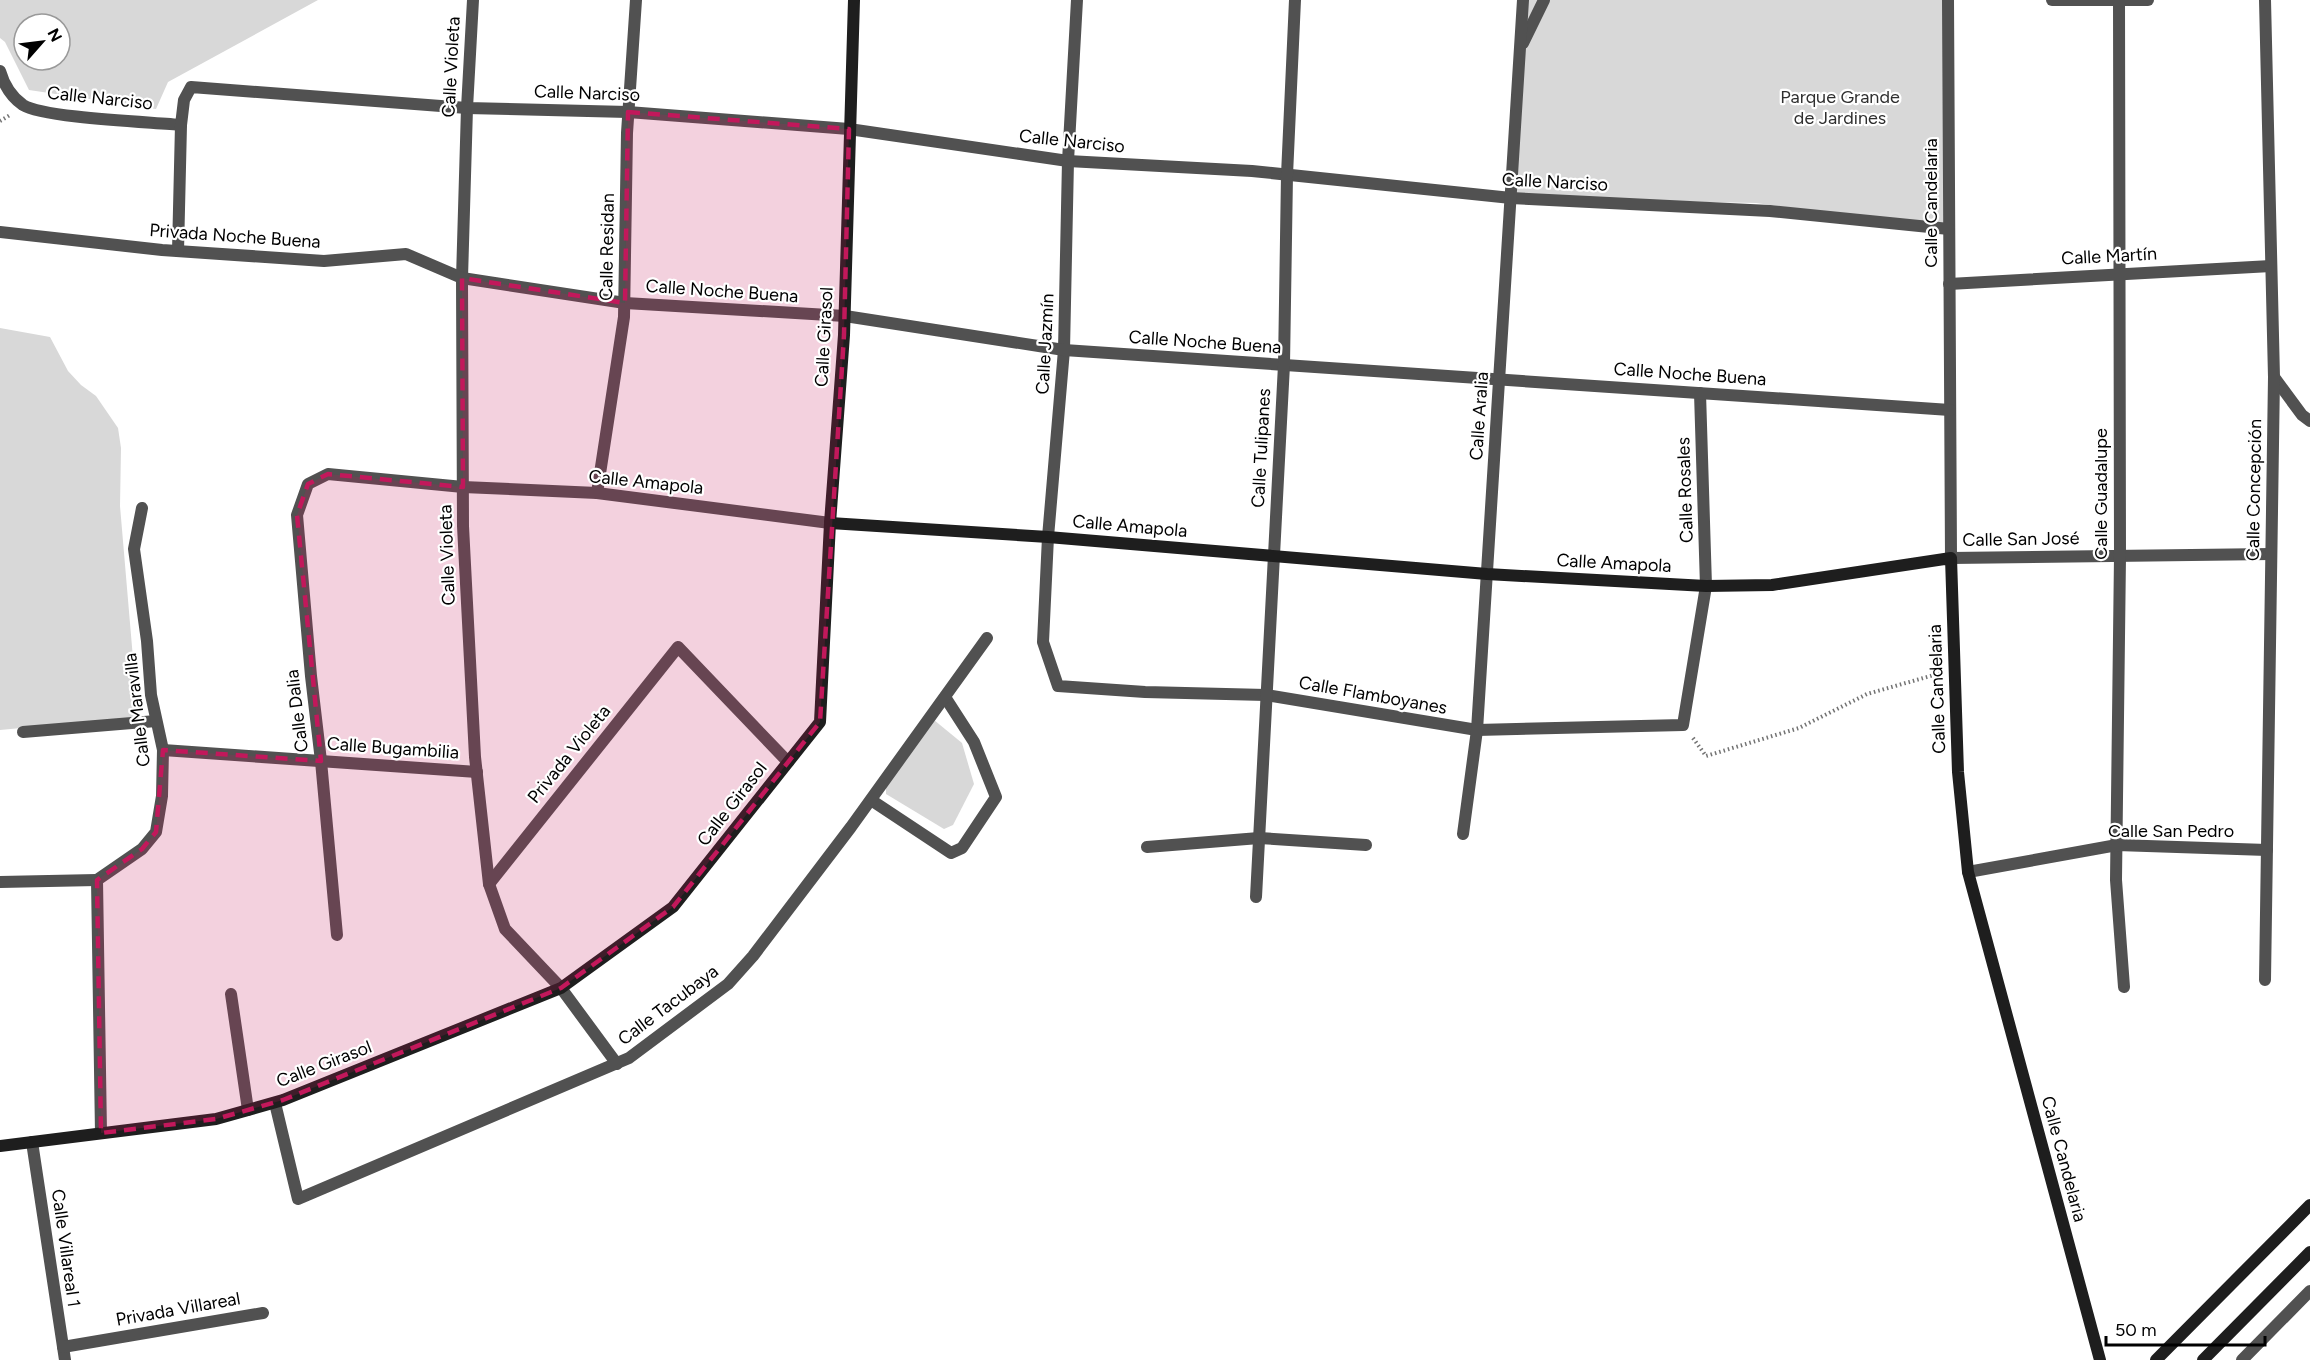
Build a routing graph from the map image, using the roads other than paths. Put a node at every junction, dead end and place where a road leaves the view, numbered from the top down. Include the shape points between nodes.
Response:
1 (473, 0) edge
2 (636, 0) edge
3 (854, 0) edge
4 (1077, 0) edge
5 (1295, 0) edge
6 (1523, 0) edge
7 (1544, 0) edge
8 (1948, 0) edge
9 (2052, 0) edge
10 (2119, 0) edge
11 (2148, 0) edge
12 (2265, 0) edge
13 (1520, 50) junction
14 (0, 71) edge
15 (466, 108) junction
16 (628, 112) junction
17 (181, 125) junction
18 (849, 129) junction
19 (1068, 161) junction
20 (1287, 175) junction
21 (1511, 198) junction
22 (1949, 229) junction
23 (0, 232) edge
24 (178, 251) junction
25 (2271, 266) junction
26 (2119, 274) junction
27 (462, 278) junction
28 (1949, 284) junction
29 (625, 303) junction
30 (845, 316) junction
31 (1064, 350) junction
32 (1284, 365) junction
33 (2274, 377) junction
34 (1499, 379) junction
35 (1701, 393) junction
36 (1950, 410) junction
37 (2310, 422) edge
38 (308, 484) joint
39 (463, 487) junction
40 (597, 493) junction
41 (142, 508) dead end
42 (830, 522) junction
43 (1048, 537) junction
44 (2271, 554) junction
45 (1273, 555) junction
46 (2120, 556) junction
47 (1951, 558) junction
48 (1487, 574) junction
49 (1706, 586) junction
50 (987, 638) dead end
51 (1058, 686) joint
52 (1266, 695) junction
53 (945, 697) junction
54 (156, 721) junction
55 (1683, 725) joint
56 (1477, 730) junction
57 (23, 732) dead end
58 (163, 750) junction
59 (321, 761) junction
60 (788, 762) junction
61 (477, 772) junction
62 (871, 800) junction
63 (1463, 834) dead end
64 (1259, 838) junction
65 (1366, 845) dead end
66 (2117, 845) junction
67 (1147, 847) dead end
68 (2267, 850) junction
69 (1968, 872) junction
70 (98, 880) junction
71 (0, 882) edge
72 (489, 884) junction
73 (1256, 897) dead end
74 (337, 935) dead end
75 (2265, 980) dead end
76 (2124, 987) dead end
77 (561, 988) junction
78 (231, 994) dead end
79 (616, 1064) junction
80 (274, 1103) junction
81 (248, 1110) junction
82 (101, 1133) junction
83 (33, 1142) junction
84 (0, 1146) edge
85 (2310, 1205) edge
86 (2310, 1252) edge
87 (2310, 1292) edge
88 (263, 1313) dead end
89 (63, 1347) junction
90 (65, 1360) edge
91 (2100, 1360) edge
92 (2156, 1360) edge
93 (2203, 1360) edge
94 (2242, 1360) edge

1 - 15 street, Calle Violeta
2 - 16 street, Calle Residan
3 - 18 street, Calle Girasol
4 - 19 street, Calle Jazmín
5 - 20 street, Calle Tulipanes
6 - 13 street, Calle Aralia
7 - 13 street
8 - 22 street, Calle Candelaria
9 - 10 street
10 - 11 street
10 - 26 street, Calle Guadalupe
12 - 25 street, Calle Concepción
13 - 21 street, Calle Aralia
14 - 17 street, Calle Narciso via 5,88 24,106 52,113
15 - 16 street, Calle Narciso
15 - 17 street, Calle Narciso via 191,87 184,100
15 - 27 street, Calle Violeta
16 - 18 street, Calle Narciso
16 - 29 street, Calle Residan
17 - 24 street
18 - 19 street, Calle Narciso
18 - 30 street, Calle Girasol
19 - 20 street, Calle Narciso
19 - 31 street, Calle Jazmín
20 - 21 street, Calle Narciso
20 - 32 street, Calle Tulipanes
21 - 22 street, Calle Narciso via 1770,211
21 - 34 street, Calle Aralia
22 - 28 street, Calle Candelaria
23 - 24 street, Privada Noche Buena
24 - 27 street, Privada Noche Buena via 324,261 406,254
25 - 26 street, Calle Martín
25 - 33 street, Calle Concepción
26 - 28 street, Calle Martín
26 - 46 street, Calle Guadalupe
27 - 29 street, Calle Noche Buena
27 - 39 street, Calle Violeta
28 - 36 street, Calle Candelaria
29 - 30 street, Calle Noche Buena
29 - 40 street, Calle Residan
30 - 31 street, Calle Noche Buena
30 - 42 street, Calle Girasol
31 - 32 street, Calle Noche Buena
31 - 43 street, Calle Jazmín
32 - 34 street, Calle Noche Buena
32 - 45 street, Calle Tulipanes
33 - 37 street
33 - 44 street, Calle Concepción
34 - 35 street, Calle Noche Buena
34 - 48 street, Calle Aralia
35 - 36 street, Calle Noche Buena
35 - 49 street, Calle Rosales
36 - 47 street, Calle Candelaria
38 - 39 street, Calle Amapola via 328,474
38 - 59 street, Calle Dalia via 297,514
39 - 40 street, Calle Amapola
39 - 61 street, Calle Violeta
40 - 42 street, Calle Amapola
41 - 54 street, Calle Maravilla via 134,549
42 - 43 street, Calle Amapola
42 - 60 street, Calle Girasol via 820,722
43 - 45 street, Calle Amapola
43 - 51 street, Calle Jazmín via 1043,642
44 - 46 street, Calle San José
44 - 68 street, Calle Concepción
45 - 48 street, Calle Amapola
45 - 52 street, Calle Tulipanes
46 - 47 street, Calle San José
46 - 66 street, Calle Guadalupe
47 - 49 street, Calle Amapola via 1772,585
47 - 69 street, Calle Candelaria via 1958,772
48 - 49 street, Calle Amapola
48 - 56 street, Calle Aralia
49 - 55 street, Calle Rosales
50 - 53 street, Calle Tacubaya
51 - 52 street, Calle Flamboyanes
52 - 56 street, Calle Flamboyanes
52 - 64 street, Calle Tulipanes
53 - 62 street, Calle Tacubaya
53 - 62 street via 974,742 996,797 962,848 951,853
54 - 57 street
54 - 58 street, Calle Maravilla
55 - 56 street, Calle Flamboyanes
56 - 63 street, Calle Aralia
58 - 59 street, Calle Bugambilia
58 - 70 street, Calle Maravilla via 156,832 142,849
59 - 61 street, Calle Bugambilia
59 - 74 street, Calle Dalia
60 - 72 street, Privada Violeta via 678,647
60 - 77 street, Calle Girasol via 673,907
61 - 72 street, Calle Violeta
62 - 79 street, Calle Tacubaya via 728,984
64 - 65 street
64 - 67 street
64 - 73 street, Calle Tulipanes
66 - 68 street, Calle San Pedro
66 - 69 street, Calle San Pedro
66 - 76 street, Calle Guadalupe
68 - 75 street, Calle Concepción
69 - 91 street, Calle Candelaria
70 - 71 street
70 - 82 street
72 - 77 street, Calle Violeta via 506,929
77 - 79 street, Calle Violeta
77 - 80 street, Calle Girasol
78 - 81 street
79 - 80 street, Calle Tacubaya via 298,1199
80 - 81 street, Calle Girasol
81 - 82 street, Calle Girasol via 216,1119
82 - 83 street, Calle Girasol
83 - 84 street, Calle Girasol
83 - 89 street, Calle Villareal 1
85 - 92 street
86 - 93 street
87 - 94 street
88 - 89 street, Privada Villareal
89 - 90 street, Calle Villareal 1

